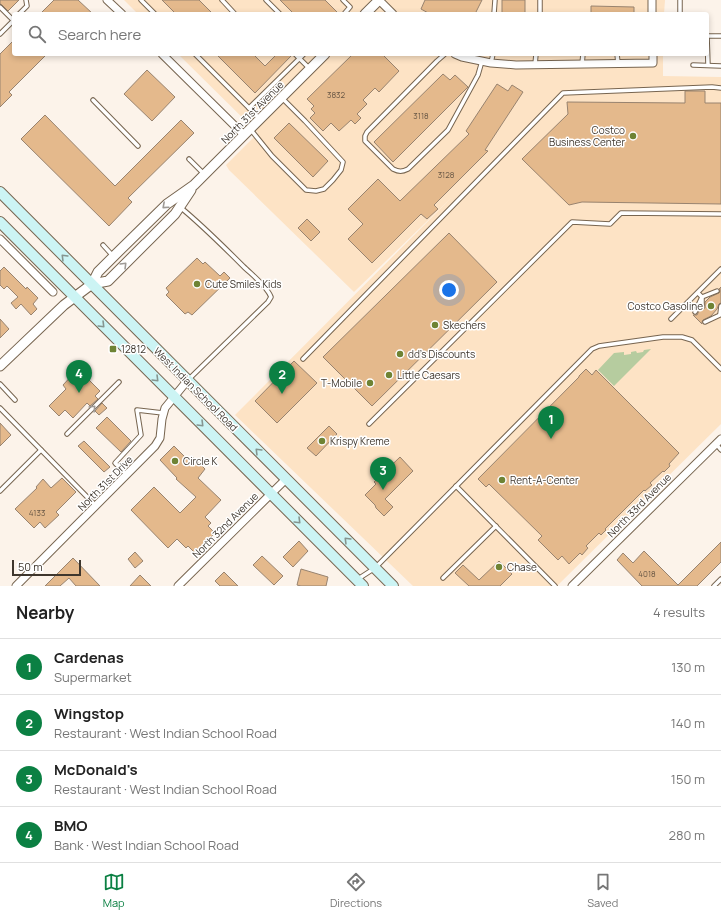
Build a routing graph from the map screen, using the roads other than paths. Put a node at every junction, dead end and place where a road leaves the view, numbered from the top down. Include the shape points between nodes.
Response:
1 (26, 0) edge
2 (107, 0) edge
3 (141, 0) edge
4 (222, 0) edge
5 (266, 0) edge
6 (343, 0) edge
7 (379, 0) edge
8 (495, 0) edge
9 (540, 0) edge
10 (652, 0) edge
11 (680, 0) edge
12 (0, 7) edge
13 (21, 12) edge
14 (120, 12) edge
15 (153, 12) edge
16 (233, 12) edge
17 (278, 12) edge
18 (347, 12) edge
19 (367, 12) edge
20 (391, 12) edge
21 (494, 12) edge
22 (540, 12) edge
23 (652, 12) edge
24 (680, 12) edge
25 (12, 18) edge
26 (12, 22) edge
27 (0, 34) edge
28 (709, 36) edge
29 (721, 36) edge
30 (164, 56) edge
31 (197, 56) edge
32 (297, 56) edge
33 (302, 56) edge
34 (323, 56) edge
35 (442, 56) edge
36 (460, 56) edge
37 (493, 56) edge
38 (536, 56) edge
39 (583, 56) edge
40 (617, 56) edge
41 (652, 56) edge
42 (708, 56) edge
43 (300, 59) junction
44 (482, 61) junction
45 (491, 63) junction
46 (618, 63) junction
47 (582, 64) junction
48 (535, 65) junction
49 (693, 65) dead end
50 (708, 65) junction
51 (721, 66) edge
52 (310, 69) junction
53 (721, 88) edge
54 (281, 98) junction
55 (93, 100) dead end
56 (249, 108) junction
57 (260, 119) junction
58 (247, 132) junction
59 (138, 146) dead end
60 (189, 159) dead end
61 (204, 175) junction
62 (194, 185) junction
63 (0, 192) edge
64 (180, 206) junction
65 (721, 214) edge
66 (0, 222) edge
67 (0, 239) edge
68 (103, 245) dead end
69 (114, 256) junction
70 (721, 269) edge
71 (92, 284) junction
72 (717, 291) dead end
73 (52, 292) dead end
74 (698, 293) junction
75 (711, 296) dead end
76 (75, 297) junction
77 (702, 297) junction
78 (702, 306) dead end
79 (720, 306) edge
80 (695, 312) dead end
81 (721, 314) edge
82 (712, 315) dead end
83 (671, 319) dead end
84 (705, 322) dead end
85 (303, 359) dead end
86 (0, 366) edge
87 (721, 369) edge
88 (187, 380) junction
89 (119, 382) dead end
90 (0, 384) edge
91 (174, 397) junction
92 (16, 400) dead end
93 (0, 408) edge
94 (164, 413) junction
95 (369, 424) dead end
96 (67, 434) dead end
97 (719, 444) edge
98 (41, 450) junction
99 (127, 475) junction
100 (286, 479) junction
101 (456, 486) junction
102 (0, 491) edge
103 (271, 493) junction
104 (96, 506) junction
105 (496, 526) junction
106 (375, 568) junction
107 (443, 578) dead end
108 (721, 579) edge
109 (360, 583) edge
110 (16, 586) edge
111 (178, 586) edge
112 (393, 586) edge
113 (555, 586) edge
114 (572, 586) edge
115 (714, 586) edge

1 - 13 lane via 27,6
2 - 14 street
3 - 15 lane
4 - 16 lane
5 - 17 lane
6 - 18 lane via 350,7
7 - 19 street
7 - 20 street
8 - 21 lane
9 - 22 lane
10 - 23 street
11 - 24 lane
12 - 25 lane
26 - 27 lane
28 - 29 lane
30 - 58 street
31 - 56 lane
32 - 43 lane
33 - 43 lane
34 - 52 street, North 31st Avenue
35 - 44 lane via 364,136 365,141 397,171 403,172 408,169 448,130 478,75
36 - 44 street
37 - 45 lane
38 - 48 lane
39 - 47 lane
40 - 46 lane
41 - 46 street via 653,63
42 - 50 lane
43 - 52 lane
43 - 56 lane
44 - 45 street
45 - 48 street
46 - 47 street
47 - 48 street
49 - 50 lane
50 - 51 lane
52 - 54 street, North 31st Avenue
53 - 85 lane via 564,94
54 - 57 street, North 31st Avenue
54 - 58 lane via 343,162 334,180 324,189 306,190
55 - 59 lane
56 - 57 lane
57 - 58 street, North 31st Avenue
58 - 61 street, North 31st Avenue
60 - 61 lane
61 - 62 street, North 31st Avenue
62 - 64 street, North 31st Avenue
62 -> 69 street, North 31st Avenue via 167,204
71 -> 63 main road, West Indian School Road
71 -> 64 street, North 31st Avenue via 108,280
64 - 88 lane via 254,276 271,297
65 - 95 lane via 622,213 610,224 572,222
66 - 76 main road
67 - 73 street
68 - 69 lane
69 - 71 street, North 31st Avenue via 98,272
70 - 74 lane
71 - 76 street, North 31st Avenue
71 - 88 main road, West Indian School Road
72 - 77 lane
74 - 77 lane
74 - 83 lane
75 - 77 lane
76 - 86 street, North 31st Avenue
76 -> 91 main road
77 - 78 lane
77 - 80 lane
79 - 81 lane
81 - 82 lane
81 - 84 lane
87 - 101 lane via 692,340 682,337 647,339 592,349
88 - 91 street, North 31st Drive
100 -> 88 main road, West Indian School Road
96 -> 89 lane
90 - 92 lane
91 - 94 street, North 31st Drive
91 -> 103 main road
93 - 98 lane
94 - 99 street, North 31st Drive via 160,438
94 - 99 lane via 137,410 141,435 115,463
97 - 114 street, North 33rd Avenue
98 - 102 lane
98 - 104 lane
99 - 104 street, North 31st Drive
100 - 103 street, North 32nd Avenue
106 -> 100 main road, West Indian School Road
101 - 105 lane
101 - 106 lane
103 -> 109 main road
103 - 111 street, North 32nd Avenue
104 - 110 street, North 31st Drive
105 - 107 lane
105 - 113 lane
106 - 109 lane
106 - 112 main road, West Indian School Road
108 - 115 lane

